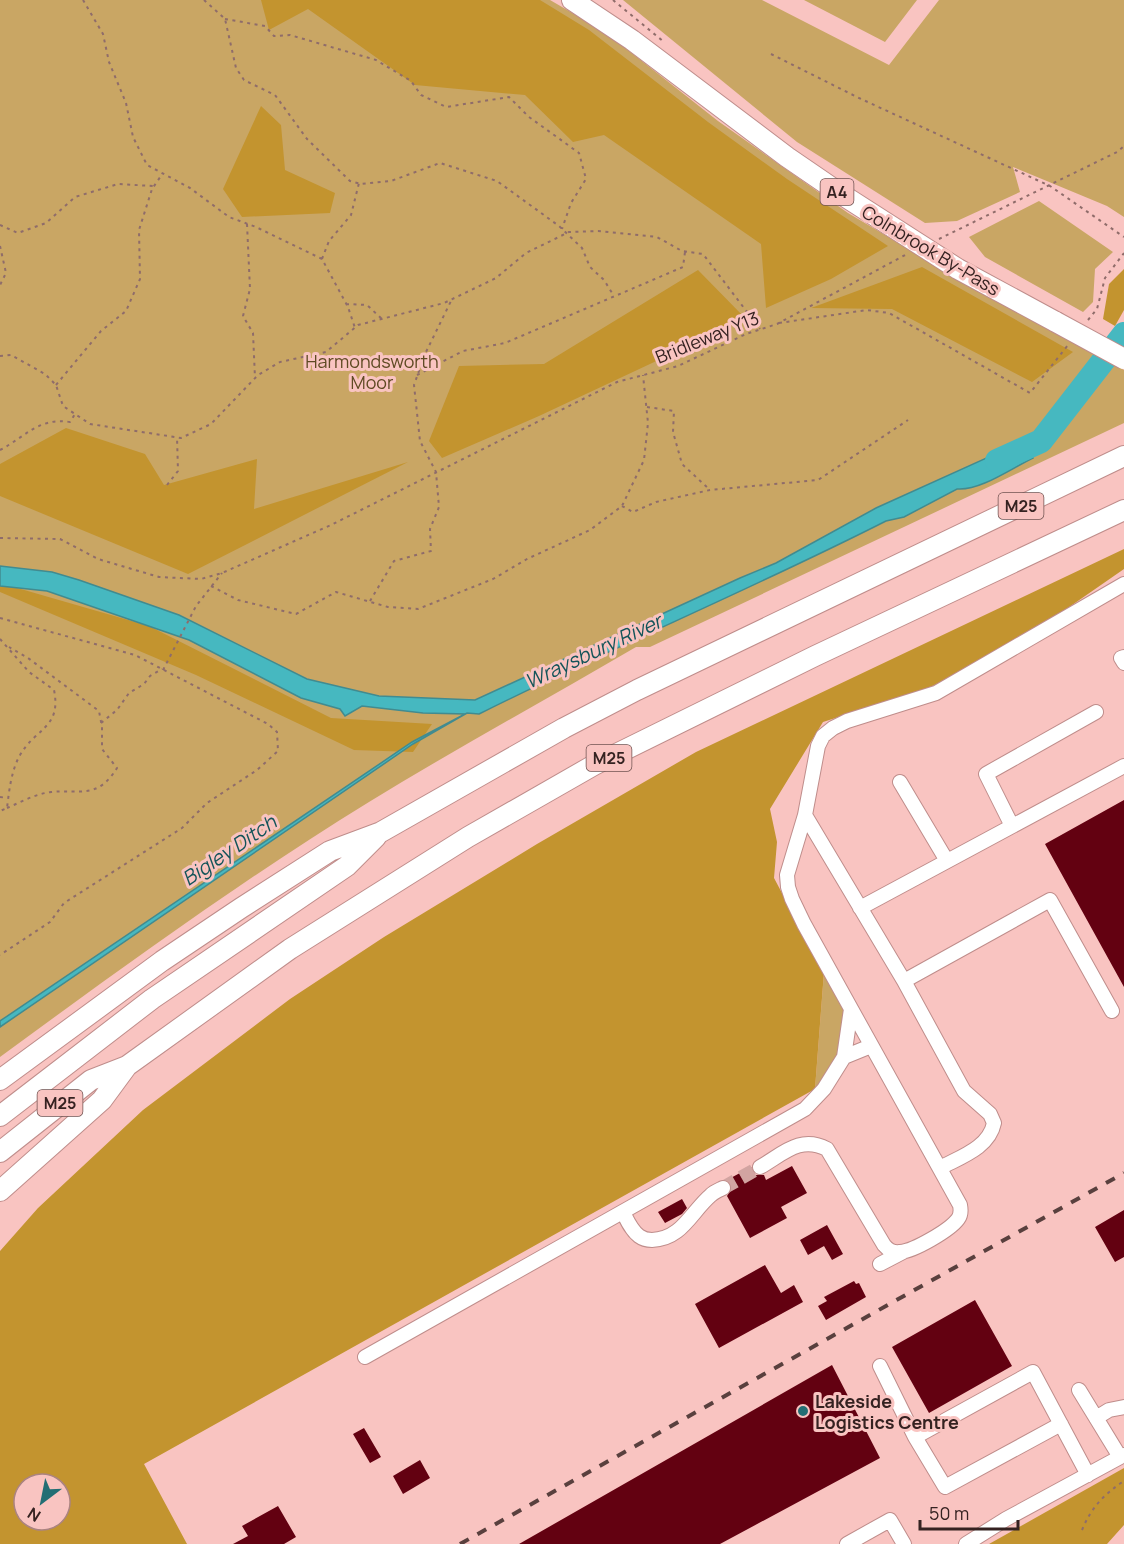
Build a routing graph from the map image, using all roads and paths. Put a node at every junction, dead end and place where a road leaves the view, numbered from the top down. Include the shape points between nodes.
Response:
1 (83, 0) edge
2 (204, 0) edge
3 (572, 0) edge
4 (586, 0) edge
5 (613, 0) edge
6 (225, 20) junction
7 (632, 40) junction
8 (666, 44) dead end
9 (771, 54) dead end
10 (1124, 146) edge
11 (163, 173) junction
12 (359, 183) junction
13 (154, 186) junction
14 (1050, 186) junction
15 (247, 224) junction
16 (0, 225) edge
17 (562, 229) junction
18 (567, 233) junction
19 (1124, 237) edge
20 (932, 240) junction
21 (949, 244) dead end
22 (0, 246) edge
23 (685, 251) junction
24 (1124, 253) edge
25 (322, 259) junction
26 (0, 285) edge
27 (614, 296) junction
28 (452, 300) junction
29 (346, 304) junction
30 (382, 319) junction
31 (777, 324) junction
32 (355, 328) junction
33 (1082, 328) dead end
34 (760, 329) junction
35 (1075, 337) dead end
36 (0, 356) edge
37 (1124, 359) edge
38 (417, 375) junction
39 (643, 375) junction
40 (255, 378) junction
41 (56, 385) junction
42 (647, 407) junction
43 (75, 414) junction
44 (908, 420) dead end
45 (177, 437) junction
46 (0, 450) edge
47 (1124, 456) edge
48 (436, 472) junction
49 (167, 485) dead end
50 (710, 490) junction
51 (622, 506) junction
52 (1124, 510) edge
53 (0, 538) edge
54 (222, 573) junction
55 (1124, 585) edge
56 (211, 586) junction
57 (370, 602) junction
58 (0, 618) edge
59 (0, 639) edge
60 (9, 647) junction
61 (1124, 657) edge
62 (1124, 663) edge
63 (163, 669) junction
64 (1096, 712) dead end
65 (101, 723) junction
66 (1124, 766) edge
67 (900, 782) dead end
68 (0, 797) edge
69 (8, 798) junction
70 (7, 808) junction
71 (0, 811) edge
72 (805, 814) junction
73 (1012, 826) junction
74 (381, 832) junction
75 (947, 861) junction
76 (860, 908) junction
77 (0, 955) edge
78 (904, 981) junction
79 (851, 1009) junction
80 (1112, 1011) dead end
81 (871, 1046) junction
82 (844, 1057) junction
83 (127, 1066) junction
84 (0, 1080) edge
85 (0, 1116) edge
86 (0, 1152) edge
87 (760, 1167) tunnel mouth
88 (940, 1168) junction
89 (723, 1188) tunnel mouth
90 (0, 1191) edge
91 (623, 1212) junction
92 (903, 1252) junction
93 (880, 1264) dead end
94 (365, 1357) dead end
95 (880, 1366) dead end
96 (1079, 1390) dead end
97 (1124, 1407) edge
98 (1096, 1418) junction
99 (1061, 1424) junction
100 (915, 1437) junction
101 (1122, 1456) edge
102 (1088, 1475) junction
103 (1124, 1481) edge
104 (1082, 1530) dead end
105 (847, 1544) edge
106 (904, 1544) edge
107 (966, 1544) edge

1 - 11 path via 103,34 133,137 147,165
2 - 6 path
3 - 7 highway, A4
4 - 7 highway, A4
5 - 8 path
6 - 12 path via 236,68 244,80 275,95 307,140 350,181
6 - 17 path via 265,26 274,36 290,35 376,60 411,81 421,95 446,107 509,97 529,117 579,153 586,179 571,203
7 - 20 highway, Colnbrook By-Pass / A4 via 787,157
9 - 14 path
10 - 14 path, Bridleway Y13
11 - 13 path
11 - 15 path via 229,217
12 - 17 path via 391,181 440,163 496,181
12 - 25 path via 351,215 329,242
13 - 16 path via 118,184 75,197 46,223 18,233
13 - 41 path via 139,230 140,279 126,311 101,331
14 - 19 path
14 - 20 path, Bridleway Y13
15 - 25 path
15 - 40 path via 250,289 243,316 253,333
17 - 18 path
18 - 23 path via 598,231 657,237
18 - 27 path via 582,248 590,267
18 - 28 path via 526,253 496,278
20 - 21 path
20 - 31 path, Bridleway Y13
20 - 37 highway, Colnbrook By-Pass / A4, bridge via 958,269
22 - 26 path via 6,273
23 - 27 path via 683,267
23 - 34 path via 703,254
24 - 33 path via 1105,278 1097,309
25 - 29 path
27 - 38 path via 505,343 463,351
28 - 30 path
28 - 38 path
29 - 30 path via 367,305
29 - 32 path
30 - 32 path
31 - 34 path, Bridleway Y13
31 - 35 path via 867,310 889,313 1030,393
32 - 40 path via 326,352 280,362
34 - 39 path, Bridleway Y13 via 678,366
36 - 41 path via 11,355 45,374
38 - 48 path via 414,385 420,441
39 - 42 path
39 - 48 path, Bridleway Y13 via 616,382
40 - 45 path via 211,424
41 - 43 path via 63,406
42 - 50 path via 674,411 673,432 682,464
42 - 51 path via 644,460
43 - 45 path via 90,424
43 - 46 path via 70,422 37,425
44 - 50 path via 818,480
45 - 49 path via 178,471
47 - 74 highway, M25 via 638,690
48 - 54 path, Bridleway Y13 via 331,525
48 - 57 path via 438,507 430,529 431,551 394,561
50 - 51 path via 656,502 633,512
51 - 57 path via 590,530 493,579 418,609
52 - 83 highway, M25 via 594,765 468,837 290,949
53 - 54 path via 60,538 98,559 159,577 201,579
54 - 56 path
55 - 72 street via 936,693 833,728 818,746
56 - 57 path via 238,600 296,614 336,592
56 - 63 path
58 - 63 path via 135,655
59 - 60 path
60 - 65 path via 99,711
60 - 69 path via 29,672 54,690 56,701 54,717 18,758
61 - 62 street
63 - 65 path via 129,693
63 - 77 path via 268,724 277,732 278,751 207,803 182,828 64,903 50,922
64 - 73 street via 986,774
65 - 70 path via 102,749 117,768 111,778 88,792 51,792
66 - 73 street
67 - 75 street
68 - 69 path
69 - 70 path
70 - 71 path
72 - 76 street
72 - 79 street via 787,875 788,887
73 - 75 street
74 - 84 highway via 330,851 241,908
74 - 85 highway, M25 via 346,866 152,999
75 - 76 street
76 - 78 street
78 - 80 street via 1050,900
78 - 88 street via 964,1091 990,1114 994,1124 982,1145
79 - 81 street
79 - 82 street
81 - 82 street
81 - 88 street
82 - 91 street via 824,1089 805,1109
83 - 86 highway, M25 via 81,1086
83 - 90 highway via 102,1100
87 - 92 street via 800,1144 812,1143 827,1149 884,1245 892,1252
88 - 92 street via 960,1205 959,1218
89 - 91 street via 711,1194 679,1230 661,1239 640,1238
91 - 94 street
92 - 93 street
95 - 100 street
96 - 98 street
97 - 98 street
98 - 101 street
99 - 100 street via 945,1487
99 - 100 street via 1033,1372
99 - 102 street
101 - 102 street
102 - 107 street
103 - 104 path via 1092,1508
105 - 106 street via 890,1520

